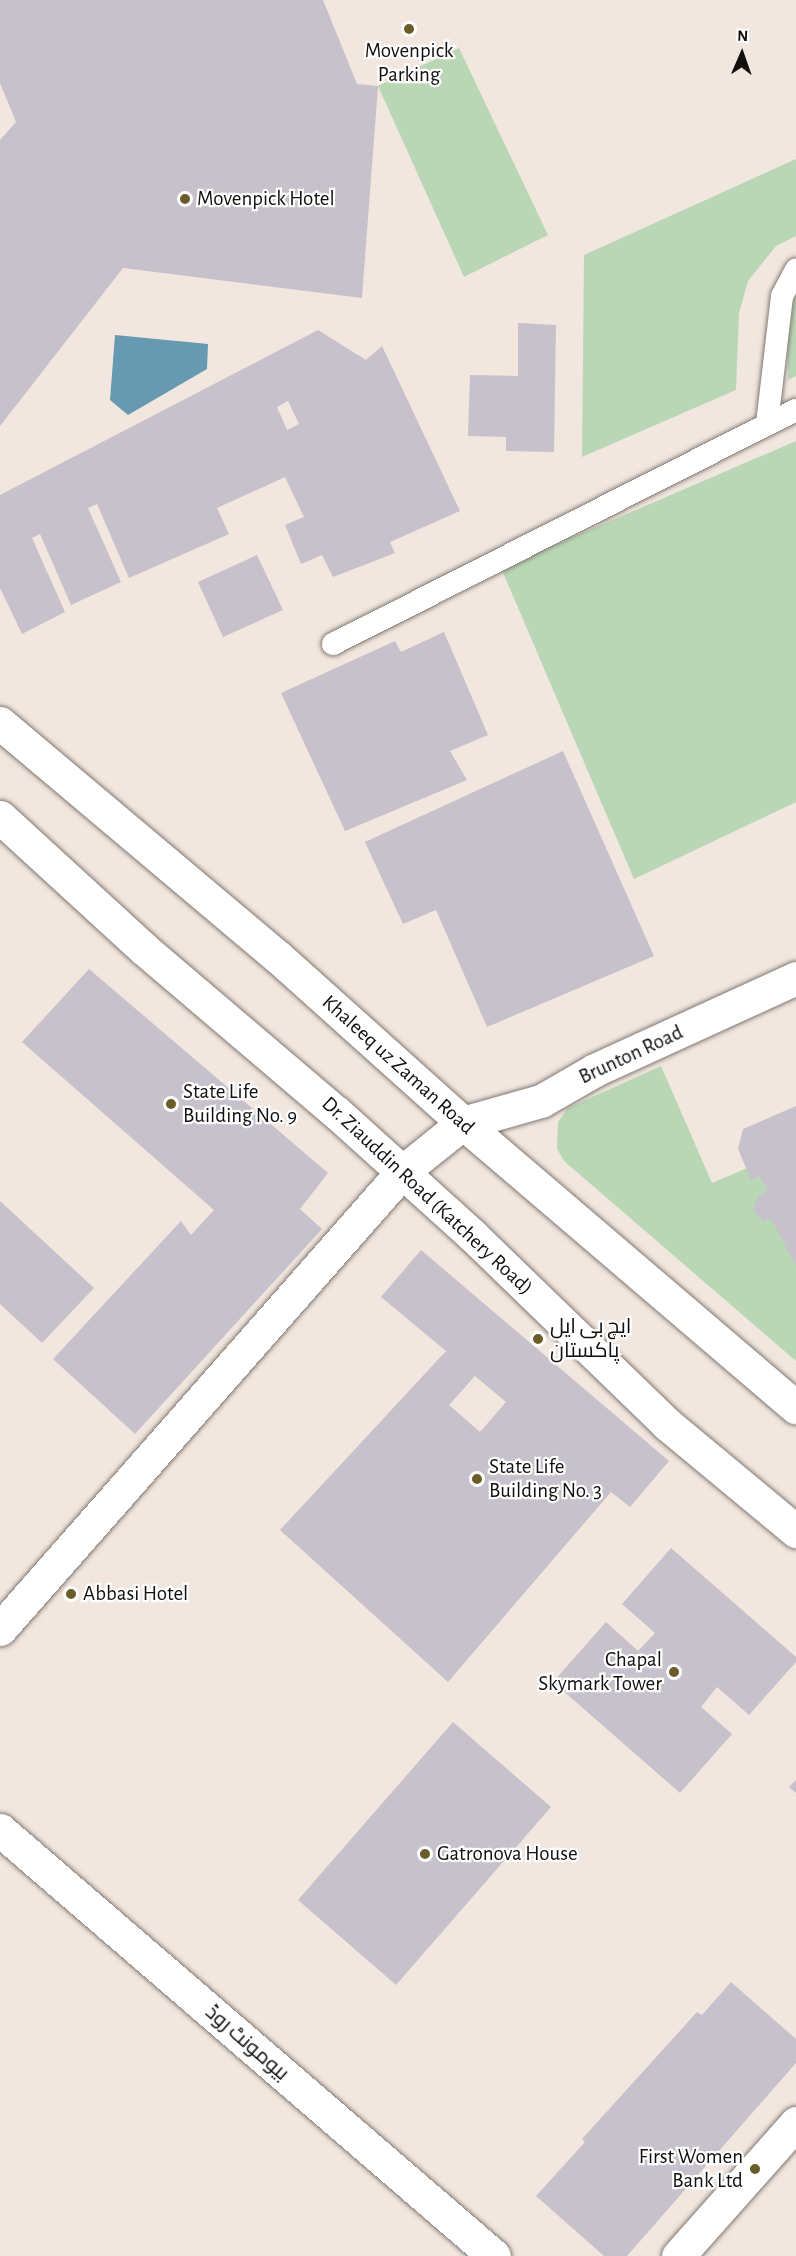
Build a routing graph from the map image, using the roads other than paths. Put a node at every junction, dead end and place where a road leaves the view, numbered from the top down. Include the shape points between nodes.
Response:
1 (796, 270) edge
2 (796, 410) edge
3 (767, 424) junction
4 (333, 644) dead end
5 (0, 723) edge
6 (0, 817) edge
7 (796, 978) edge
8 (463, 1123) junction
9 (402, 1172) junction
10 (796, 1407) edge
11 (796, 1531) edge
12 (0, 1629) edge
13 (0, 1830) edge
14 (796, 2123) edge
15 (494, 2256) edge
16 (678, 2256) edge

1 - 3 lane via 782,296
2 - 3 lane
3 - 4 lane
5 - 8 main road, Khaleeq uz Zaman Road via 278,957
6 - 9 main road, Dr. Ziauddin Road (Katchery Road) via 144,949
7 - 8 main road, Brunton Road via 595,1070 541,1101
8 - 9 main road
8 - 10 main road, Khaleeq uz Zaman Road
9 - 11 main road, Dr. Ziauddin Road (Katchery Road) via 667,1424
9 - 12 main road
13 - 15 main road, بیومونٹ روڈ
14 - 16 main road

